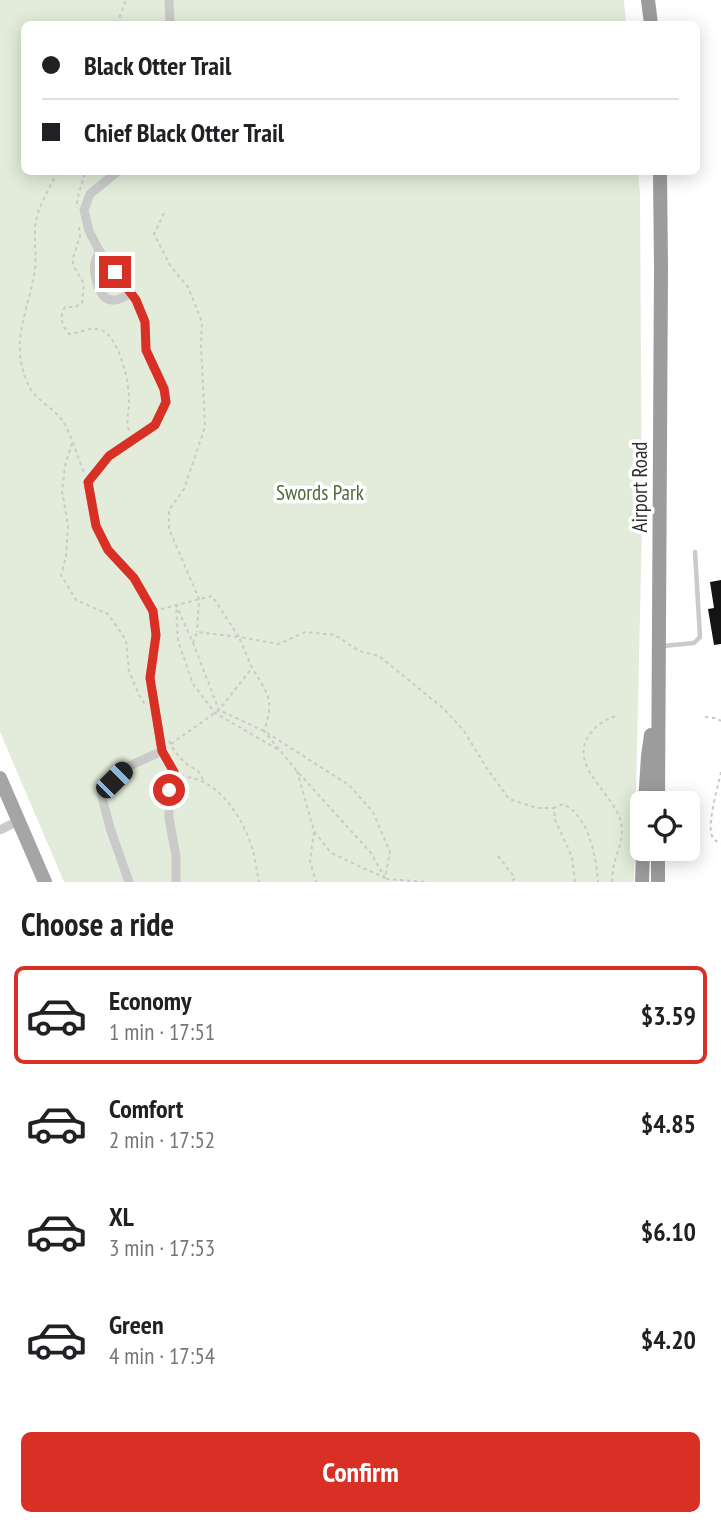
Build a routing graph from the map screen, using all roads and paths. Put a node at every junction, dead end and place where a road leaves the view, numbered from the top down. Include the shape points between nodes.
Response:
1 (126, 0) edge
2 (169, 0) edge
3 (648, 0) edge
4 (118, 21) edge
5 (170, 21) edge
6 (651, 21) edge
7 (56, 175) edge
8 (84, 175) edge
9 (113, 175) edge
10 (660, 175) edge
11 (76, 205) dead end
12 (164, 213) dead end
13 (78, 220) dead end
14 (100, 252) junction
15 (130, 293) junction
16 (132, 441) junction
17 (72, 443) junction
18 (88, 482) junction
19 (695, 552) dead end
20 (199, 599) junction
21 (176, 605) junction
22 (153, 611) junction
23 (197, 632) junction
24 (239, 637) junction
25 (193, 643) junction
26 (659, 646) junction
27 (252, 668) junction
28 (658, 685) junction
29 (155, 709) junction
30 (219, 710) junction
31 (215, 713) junction
32 (616, 716) dead end
33 (705, 717) dead end
34 (721, 721) edge
35 (264, 731) junction
36 (167, 737) dead end
37 (171, 744) junction
38 (162, 751) junction
39 (280, 751) junction
40 (296, 770) junction
41 (174, 772) junction
42 (721, 772) edge
43 (0, 778) edge
44 (204, 781) junction
45 (646, 791) edge
46 (658, 791) edge
47 (554, 808) junction
48 (18, 821) junction
49 (0, 830) edge
50 (314, 831) junction
51 (721, 843) edge
52 (498, 856) dead end
53 (643, 861) edge
54 (658, 861) edge
55 (515, 877) junction
56 (385, 880) edge
57 (394, 881) edge
58 (45, 882) edge
59 (129, 882) edge
60 (176, 882) edge
61 (259, 882) edge
62 (316, 882) edge
63 (428, 882) edge
64 (511, 882) edge
65 (517, 882) edge
66 (575, 882) edge
67 (598, 882) edge
68 (612, 882) edge
69 (642, 882) edge
70 (658, 882) edge

1 - 4 path
2 - 5 street
3 - 6 highway
7 - 17 path via 36,222 35,268 19,346 32,392 62,421
8 - 11 path
9 - 14 street via 90,194 84,210
10 - 26 highway, Airport Road
12 - 20 path via 154,234 171,267 188,287 202,322 205,427 184,489 169,510 169,529
13 - 16 path via 80,236 72,265 84,284 82,303 65,307 62,321 69,334 101,330 115,345 128,383 126,423
14 - 15 street
14 - 15 street via 95,275 101,293 116,301
15 - 16 street via 145,322 146,350 166,402 155,425
16 - 18 street via 109,456
17 - 18 path
17 - 29 path via 62,491 68,525 61,575 76,600 108,614 126,640 129,671 139,695 149,709
18 - 22 street via 96,526 108,550 134,578
19 - 26 lane via 700,637 694,643
20 - 21 path
20 - 23 path
20 - 24 path via 212,596
21 - 22 path
21 - 25 path
21 - 31 path via 177,641 193,684
22 - 29 street via 156,635 150,678
23 - 24 path
23 - 25 path
24 - 27 path
24 - 47 path via 279,644 305,632 335,635 359,651 379,656 444,709 509,799
25 - 30 path
26 - 28 highway, Airport Road
27 - 30 path
27 - 35 path via 269,695 270,715
28 - 45 highway
28 - 46 highway, Airport Road
29 - 38 street
30 - 31 path
30 - 35 path
31 - 37 path
31 - 39 path
32 - 68 path via 596,726 584,759 613,804 622,829
33 - 34 path
35 - 39 path
35 - 56 path via 349,786 373,812 390,852
36 - 37 path
37 - 44 path
38 - 41 street
38 - 59 street via 127,767 101,793
39 - 40 path
40 - 50 path
40 - 56 path via 371,853
41 - 44 path
41 - 60 street via 169,818
42 - 51 path via 711,833
43 - 48 main road
44 - 61 path via 232,806 254,855
47 - 66 path via 572,858
47 - 67 path via 563,804 571,808 586,830
48 - 49 street
48 - 58 main road
50 - 56 path via 331,853
50 - 62 path via 310,861
52 - 55 path
53 - 69 highway
54 - 70 highway
55 - 64 path
55 - 65 path
56 - 57 path
57 - 63 path

